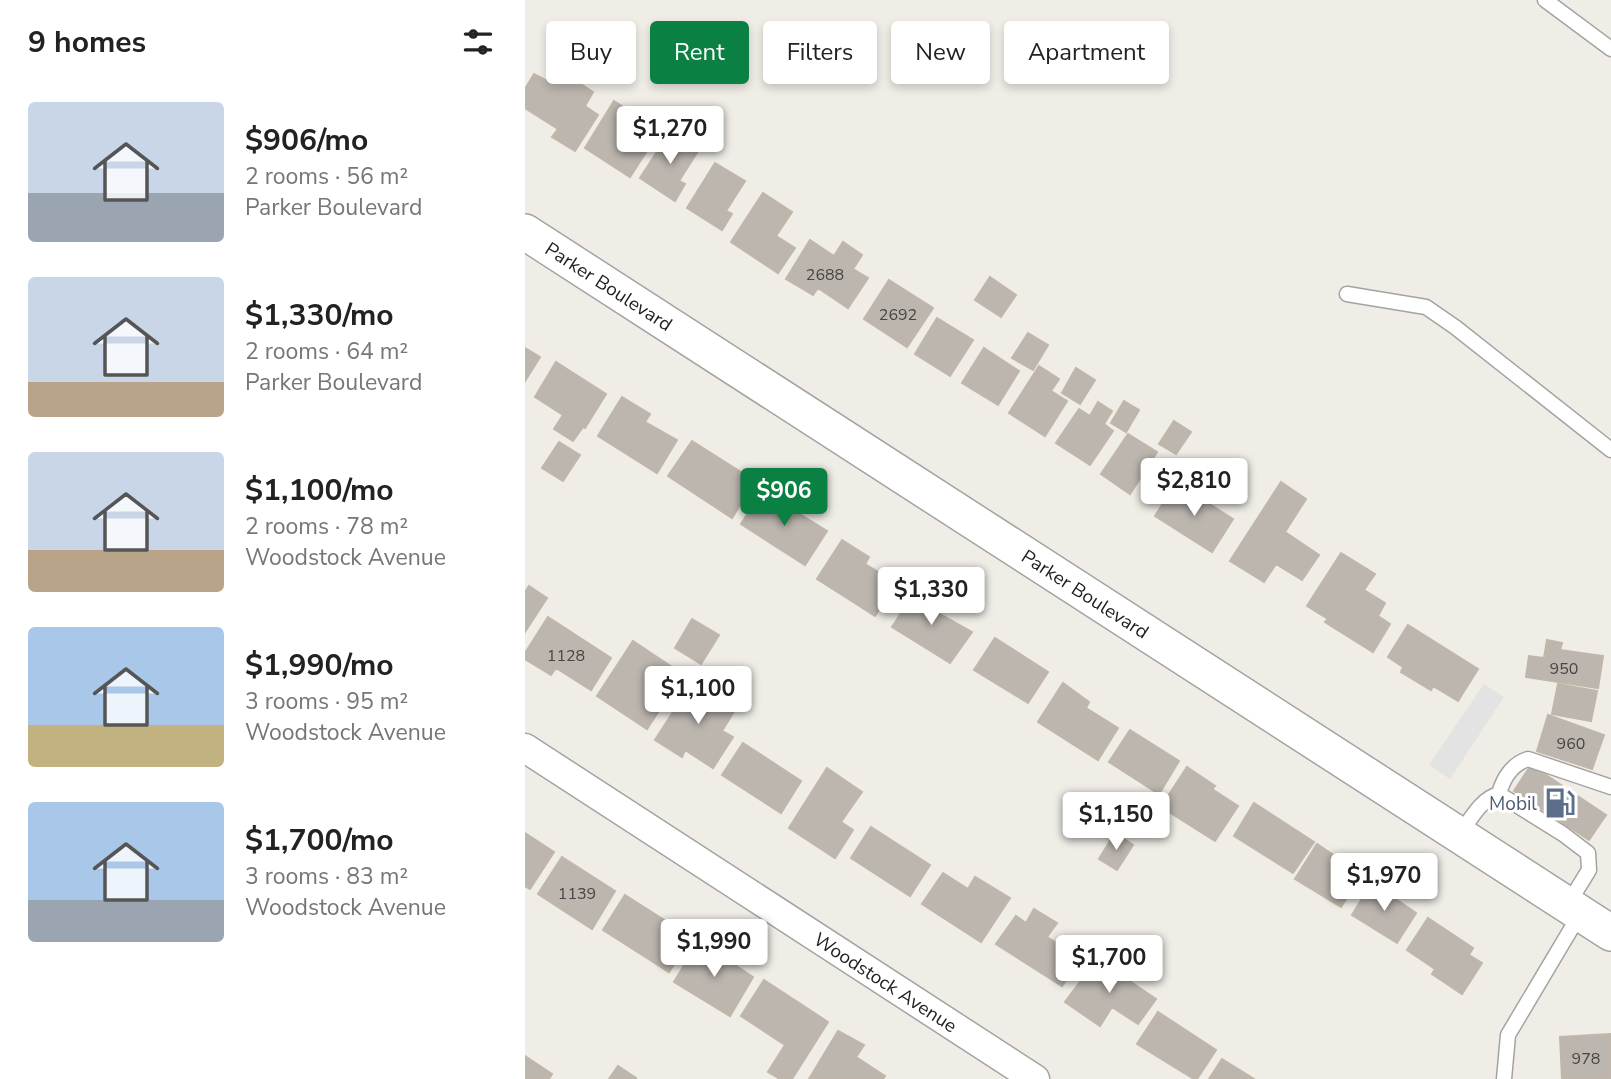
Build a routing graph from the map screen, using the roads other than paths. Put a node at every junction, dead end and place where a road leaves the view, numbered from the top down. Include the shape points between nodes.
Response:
1 (1545, 0) edge
2 (1611, 49) edge
3 (525, 232) edge
4 (1347, 294) dead end
5 (1611, 450) edge
6 (525, 748) edge
7 (1611, 787) edge
8 (1499, 794) junction
9 (1458, 835) junction
10 (1573, 909) junction
11 (1611, 933) edge
12 (1034, 1079) edge
13 (1504, 1079) edge

1 - 2 lane
3 - 9 street, Parker Boulevard
4 - 5 lane via 1426,307
6 - 12 street, Woodstock Avenue
7 - 8 lane via 1528,759 1514,766
8 - 9 lane via 1481,805
8 - 10 lane via 1588,853 1590,870
9 - 10 street, Parker Boulevard
10 - 11 street, Parker Boulevard
10 - 13 lane via 1507,1035

